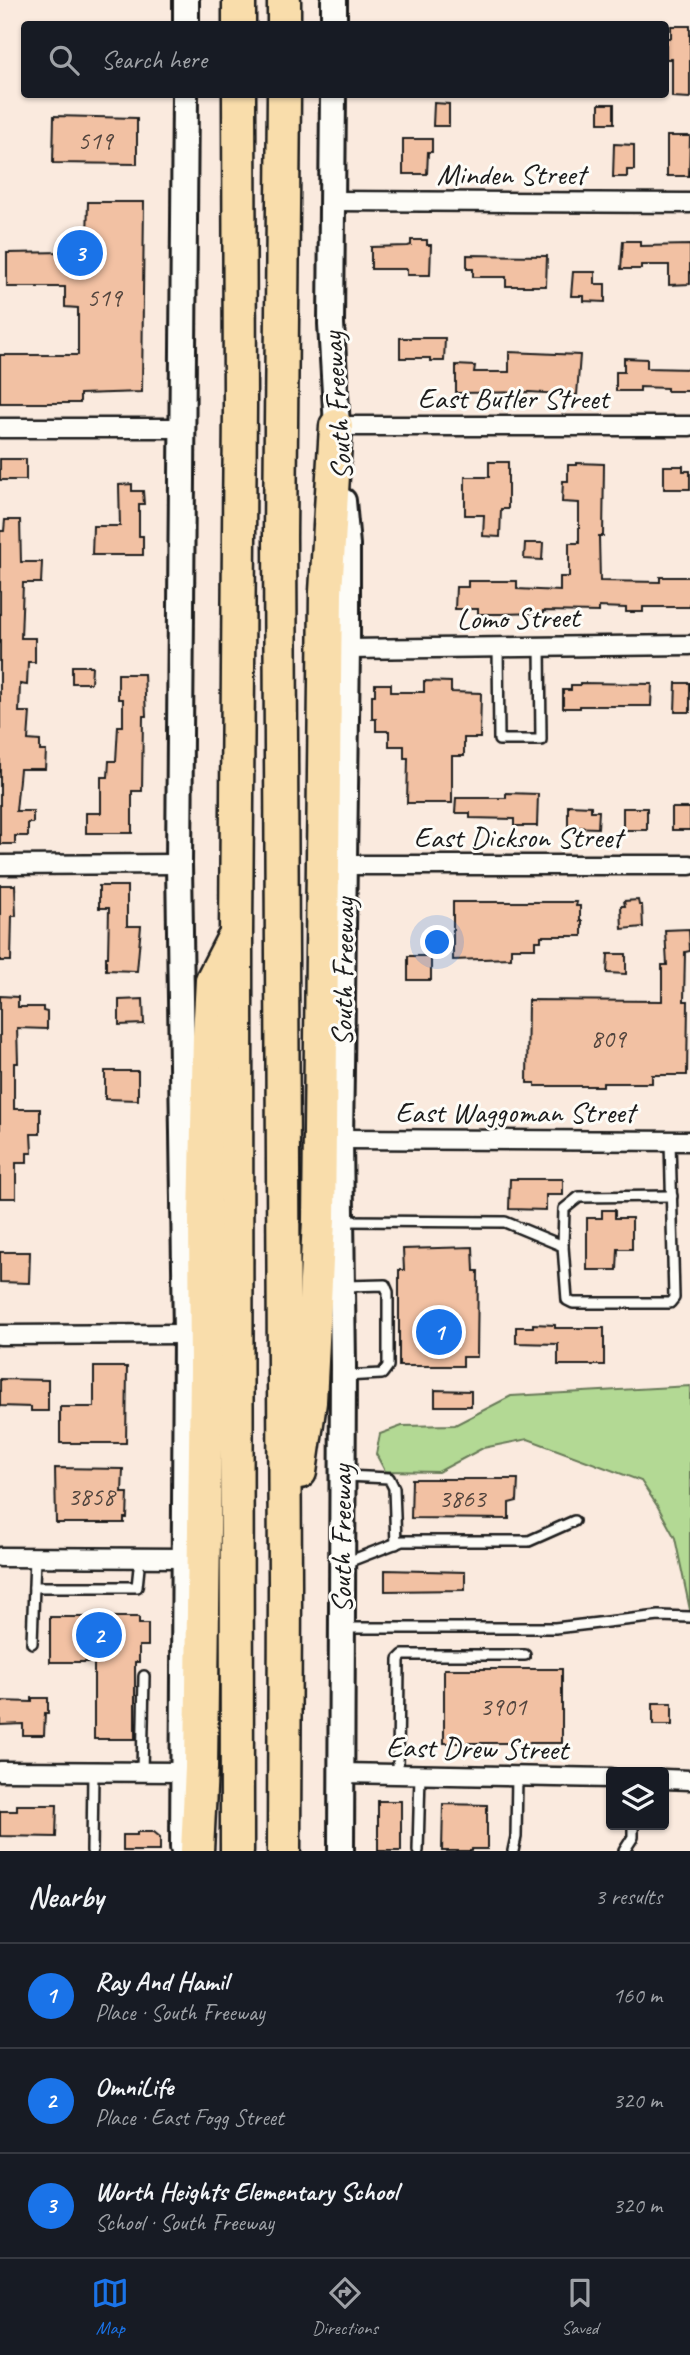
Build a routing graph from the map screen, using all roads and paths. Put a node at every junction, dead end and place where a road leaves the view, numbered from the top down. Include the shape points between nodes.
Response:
1 (186, 0) edge
2 (239, 0) edge
3 (284, 0) edge
4 (334, 0) edge
5 (186, 21) edge
6 (239, 21) edge
7 (284, 21) edge
8 (334, 21) edge
9 (185, 98) edge
10 (239, 98) edge
11 (284, 98) edge
12 (333, 98) edge
13 (331, 201) junction
14 (690, 203) edge
15 (336, 426) junction
16 (690, 426) edge
17 (0, 428) edge
18 (184, 428) junction
19 (690, 645) edge
20 (540, 646) junction
21 (347, 649) junction
22 (498, 656) junction
23 (178, 864) junction
24 (0, 865) edge
25 (345, 865) junction
26 (690, 865) edge
27 (236, 933) junction
28 (340, 1139) junction
29 (670, 1140) junction
30 (690, 1141) edge
31 (671, 1196) junction
32 (341, 1221) junction
33 (563, 1246) junction
34 (342, 1286) junction
35 (186, 1334) junction
36 (0, 1335) edge
37 (342, 1376) junction
38 (341, 1476) junction
39 (574, 1521) dead end
40 (396, 1544) junction
41 (0, 1557) edge
42 (35, 1558) junction
43 (139, 1558) junction
44 (183, 1558) junction
45 (341, 1565) junction
46 (285, 1584) junction
47 (34, 1587) junction
48 (690, 1617) edge
49 (341, 1628) junction
50 (33, 1643) dead end
51 (525, 1655) dead end
52 (144, 1676) dead end
53 (0, 1771) edge
54 (93, 1772) junction
55 (142, 1772) junction
56 (183, 1772) junction
57 (341, 1773) junction
58 (398, 1774) junction
59 (420, 1774) junction
60 (517, 1776) junction
61 (606, 1778) edge
62 (669, 1779) edge
63 (690, 1780) edge
64 (633, 1830) edge
65 (626, 1850) edge
66 (92, 1851) edge
67 (183, 1851) edge
68 (197, 1851) edge
69 (237, 1851) edge
70 (284, 1851) edge
71 (341, 1851) edge
72 (418, 1851) edge
73 (513, 1851) edge

1 - 5 main road
2 - 6 highway
3 - 7 highway
4 - 8 main road
9 - 18 main road
10 - 27 highway
11 - 46 highway, South Freeway via 280,550
12 - 13 main road, South Freeway
13 - 14 street, Minden Street
13 - 15 main road, South Freeway
15 - 16 street, East Butler Street
15 - 21 main road, South Freeway via 347,545
15 - 46 highway via 326,592 318,1234 310,1402
17 - 18 street
18 - 23 main road
19 - 20 street, Lomo Street
20 - 22 street, Lomo Street
20 - 22 lane via 541,740 499,740
21 - 22 street, Lomo Street
21 - 25 main road, South Freeway
23 - 24 street
23 - 35 main road
25 - 26 street, East Dickson Street
25 - 28 main road, South Freeway
27 - 68 highway via 212,980 209,1036
27 - 69 highway
28 - 29 street, East Waggoman Street
28 - 32 main road, South Freeway
29 - 30 street, East Waggoman Street
29 - 31 lane
31 - 33 lane via 579,1196 564,1209
31 - 33 lane via 674,1298 670,1303 567,1300
32 - 33 lane via 505,1222
32 - 34 main road, South Freeway
34 - 37 main road, South Freeway
34 - 37 lane via 384,1285 388,1292 388,1366 382,1374
35 - 36 street
35 - 44 main road
37 - 38 main road, South Freeway
38 - 40 lane via 388,1478 394,1488
38 - 45 main road, South Freeway
39 - 40 lane via 529,1541
40 - 45 lane
41 - 42 street
42 - 43 street
42 - 47 lane
43 - 44 street
43 - 47 lane via 138,1587
44 - 56 main road
45 - 49 main road, South Freeway
46 - 70 highway, South Freeway
47 - 50 lane
48 - 49 lane via 659,1616 555,1628
49 - 57 main road, South Freeway
51 - 58 lane via 403,1655 399,1659
52 - 55 lane
53 - 54 street
54 - 55 street
54 - 66 lane
55 - 56 street
56 - 67 main road
57 - 58 street, East Drew Street
57 - 71 main road, South Freeway
58 - 59 street, East Drew Street
59 - 60 street, East Drew Street
59 - 72 lane
60 - 61 street, East Drew Street
60 - 73 lane
62 - 63 street
64 - 65 lane

